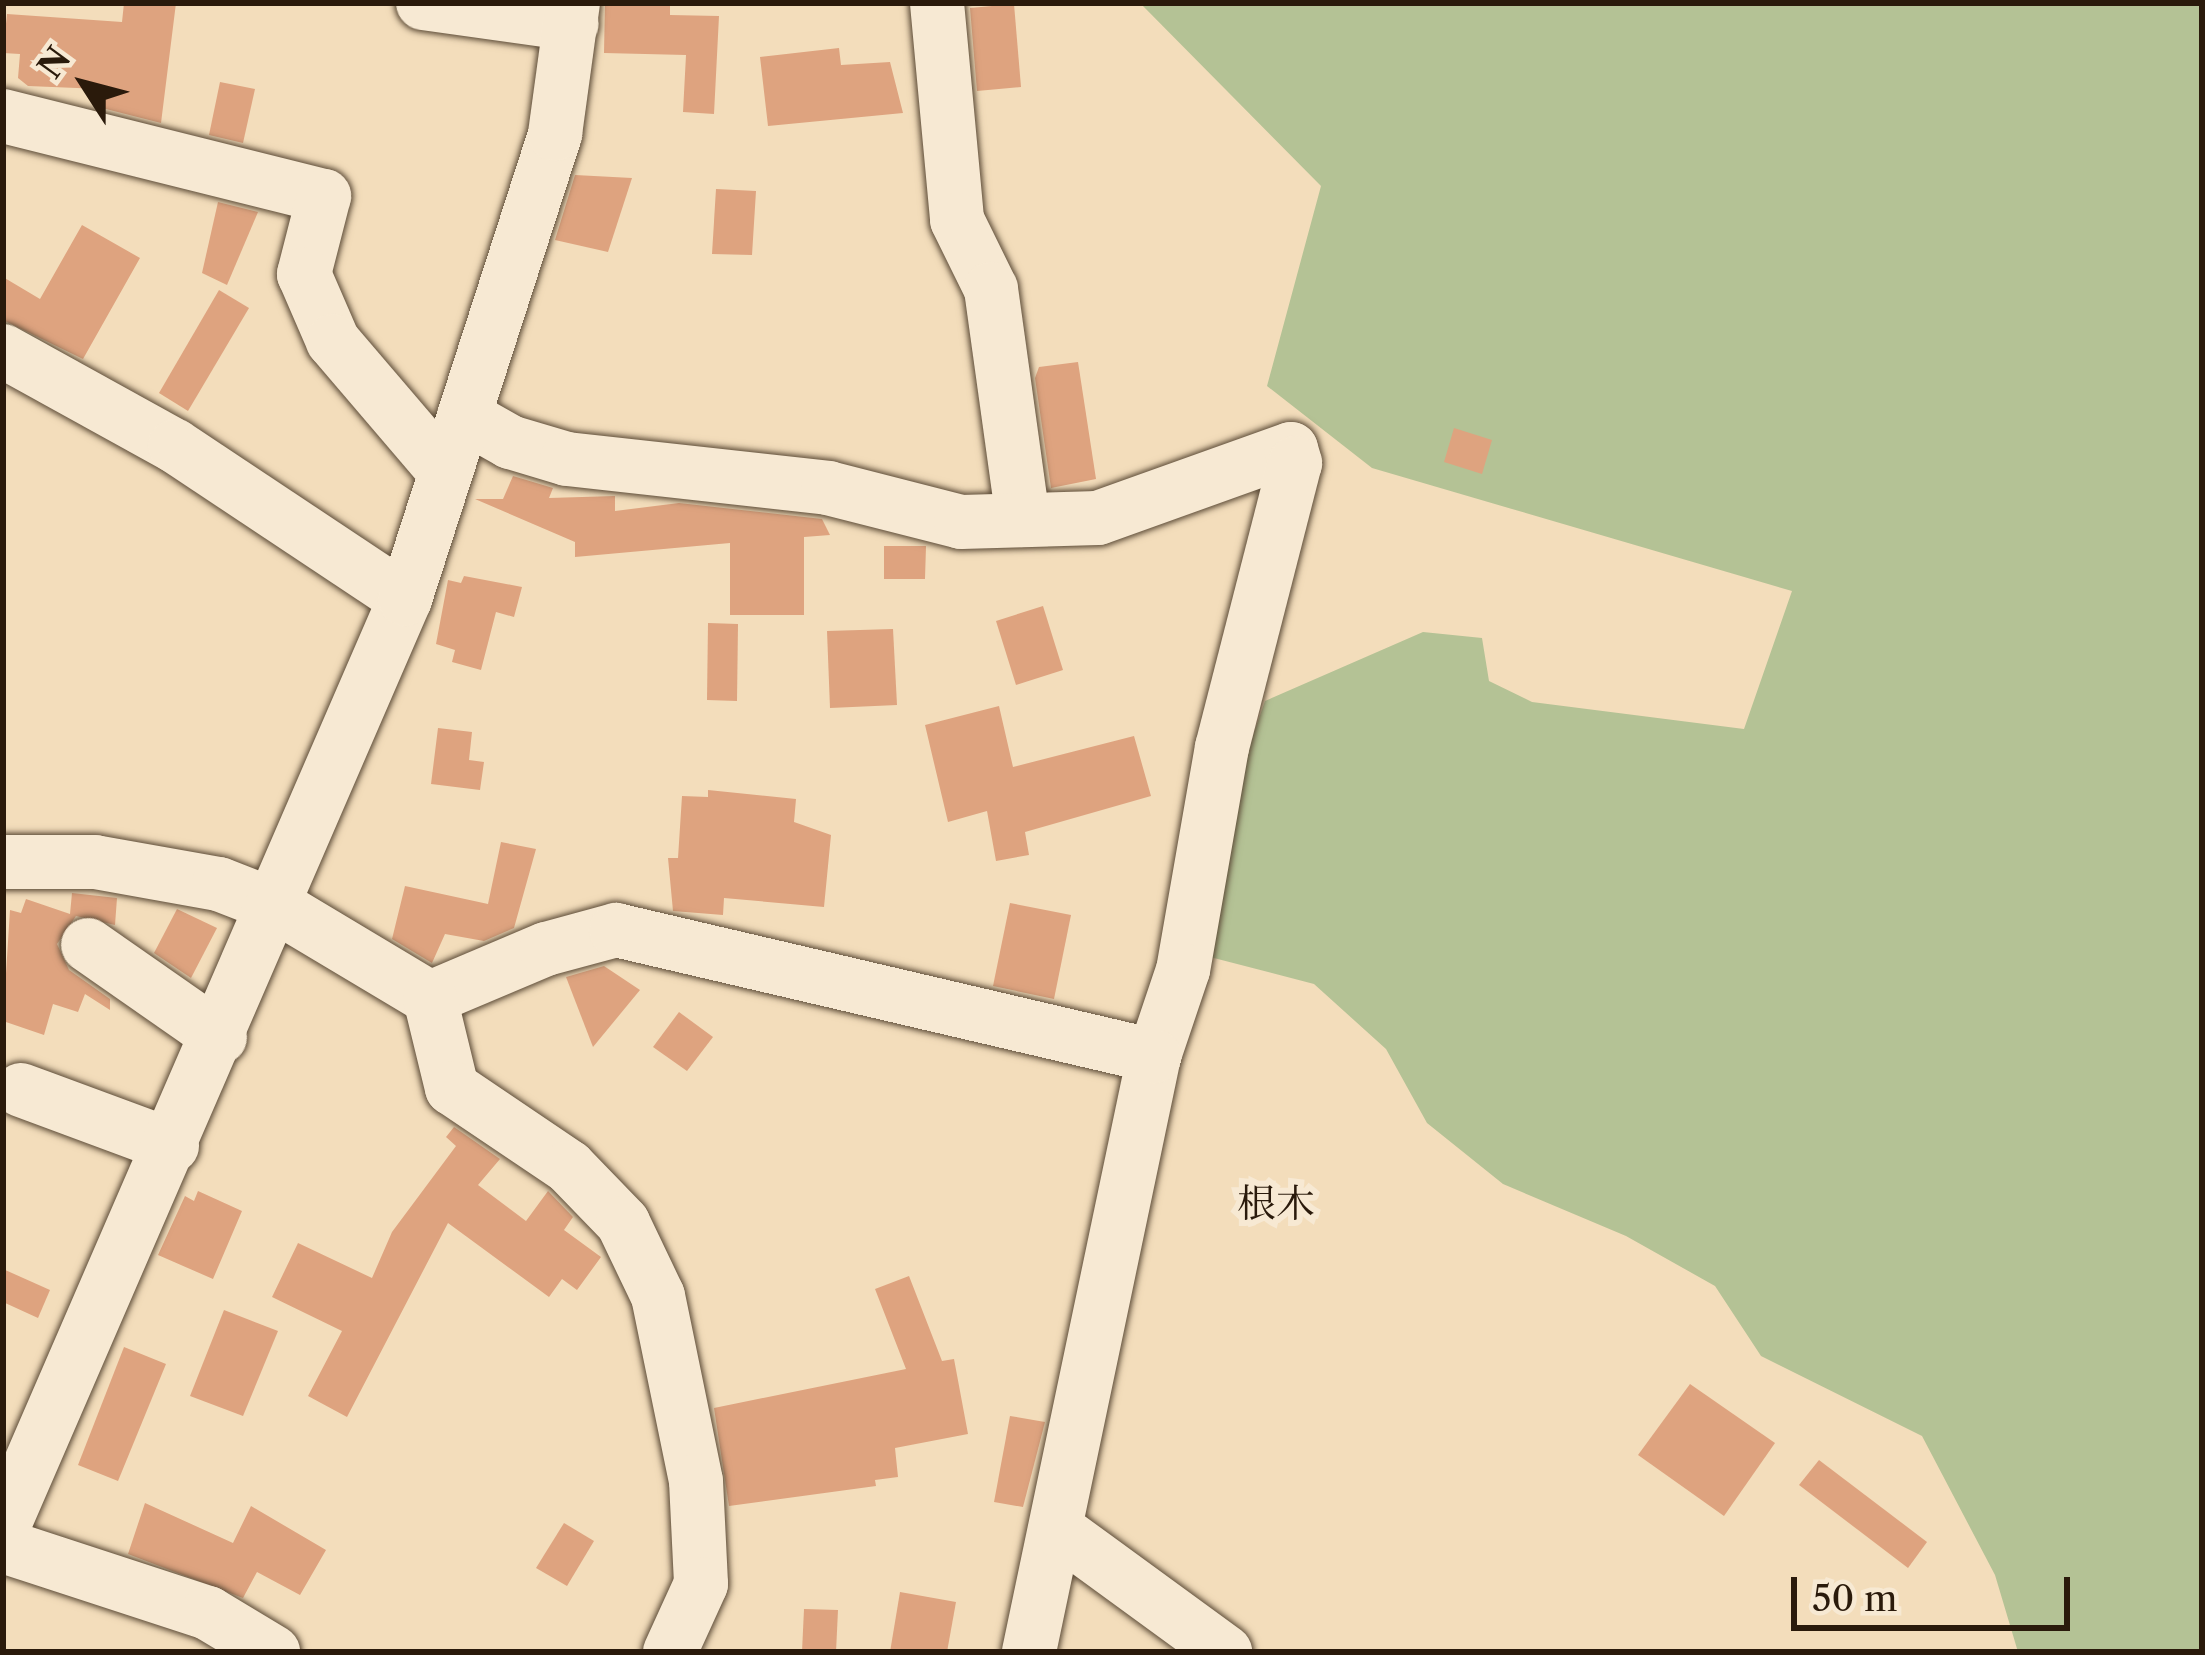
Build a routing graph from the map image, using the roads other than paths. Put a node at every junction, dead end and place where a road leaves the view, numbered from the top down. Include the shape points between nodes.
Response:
1 (423, 3) edge
2 (938, 3) edge
3 (573, 13) edge
4 (3, 116) edge
5 (3, 351) edge
6 (464, 416) junction
7 (443, 470) junction
8 (1023, 520) junction
9 (405, 599) junction
10 (3, 862) edge
11 (278, 908) junction
12 (88, 945) dead end
13 (430, 998) junction
14 (220, 1037) junction
15 (1154, 1056) junction
16 (21, 1090) dead end
17 (172, 1147) junction
18 (3, 1527) edge
19 (1058, 1530) junction
20 (3, 1546) edge
21 (273, 1652) edge
22 (670, 1652) edge
23 (1029, 1652) edge
24 (1225, 1652) edge

1 - 3 street
2 - 8 street via 957,220 991,289
3 - 6 street via 555,134
4 - 7 street via 324,196 304,274 326,324 394,422
5 - 9 street via 176,446
6 - 7 street
6 - 8 street via 510,442 567,459 828,488 961,522
7 - 9 street
8 - 15 street via 1098,518 1255,456 1291,449 1295,463 1222,746 1183,970
9 - 11 street
10 - 11 street via 150,868
11 - 13 street
11 - 14 street
12 - 14 street
13 - 15 street via 546,949 616,930
13 - 22 street via 452,1088 569,1167 623,1223 658,1296 687,1422 701,1584
14 - 17 street
15 - 19 street
16 - 17 street
17 - 18 street
19 - 23 street
19 - 24 street
20 - 21 street via 208,1613

